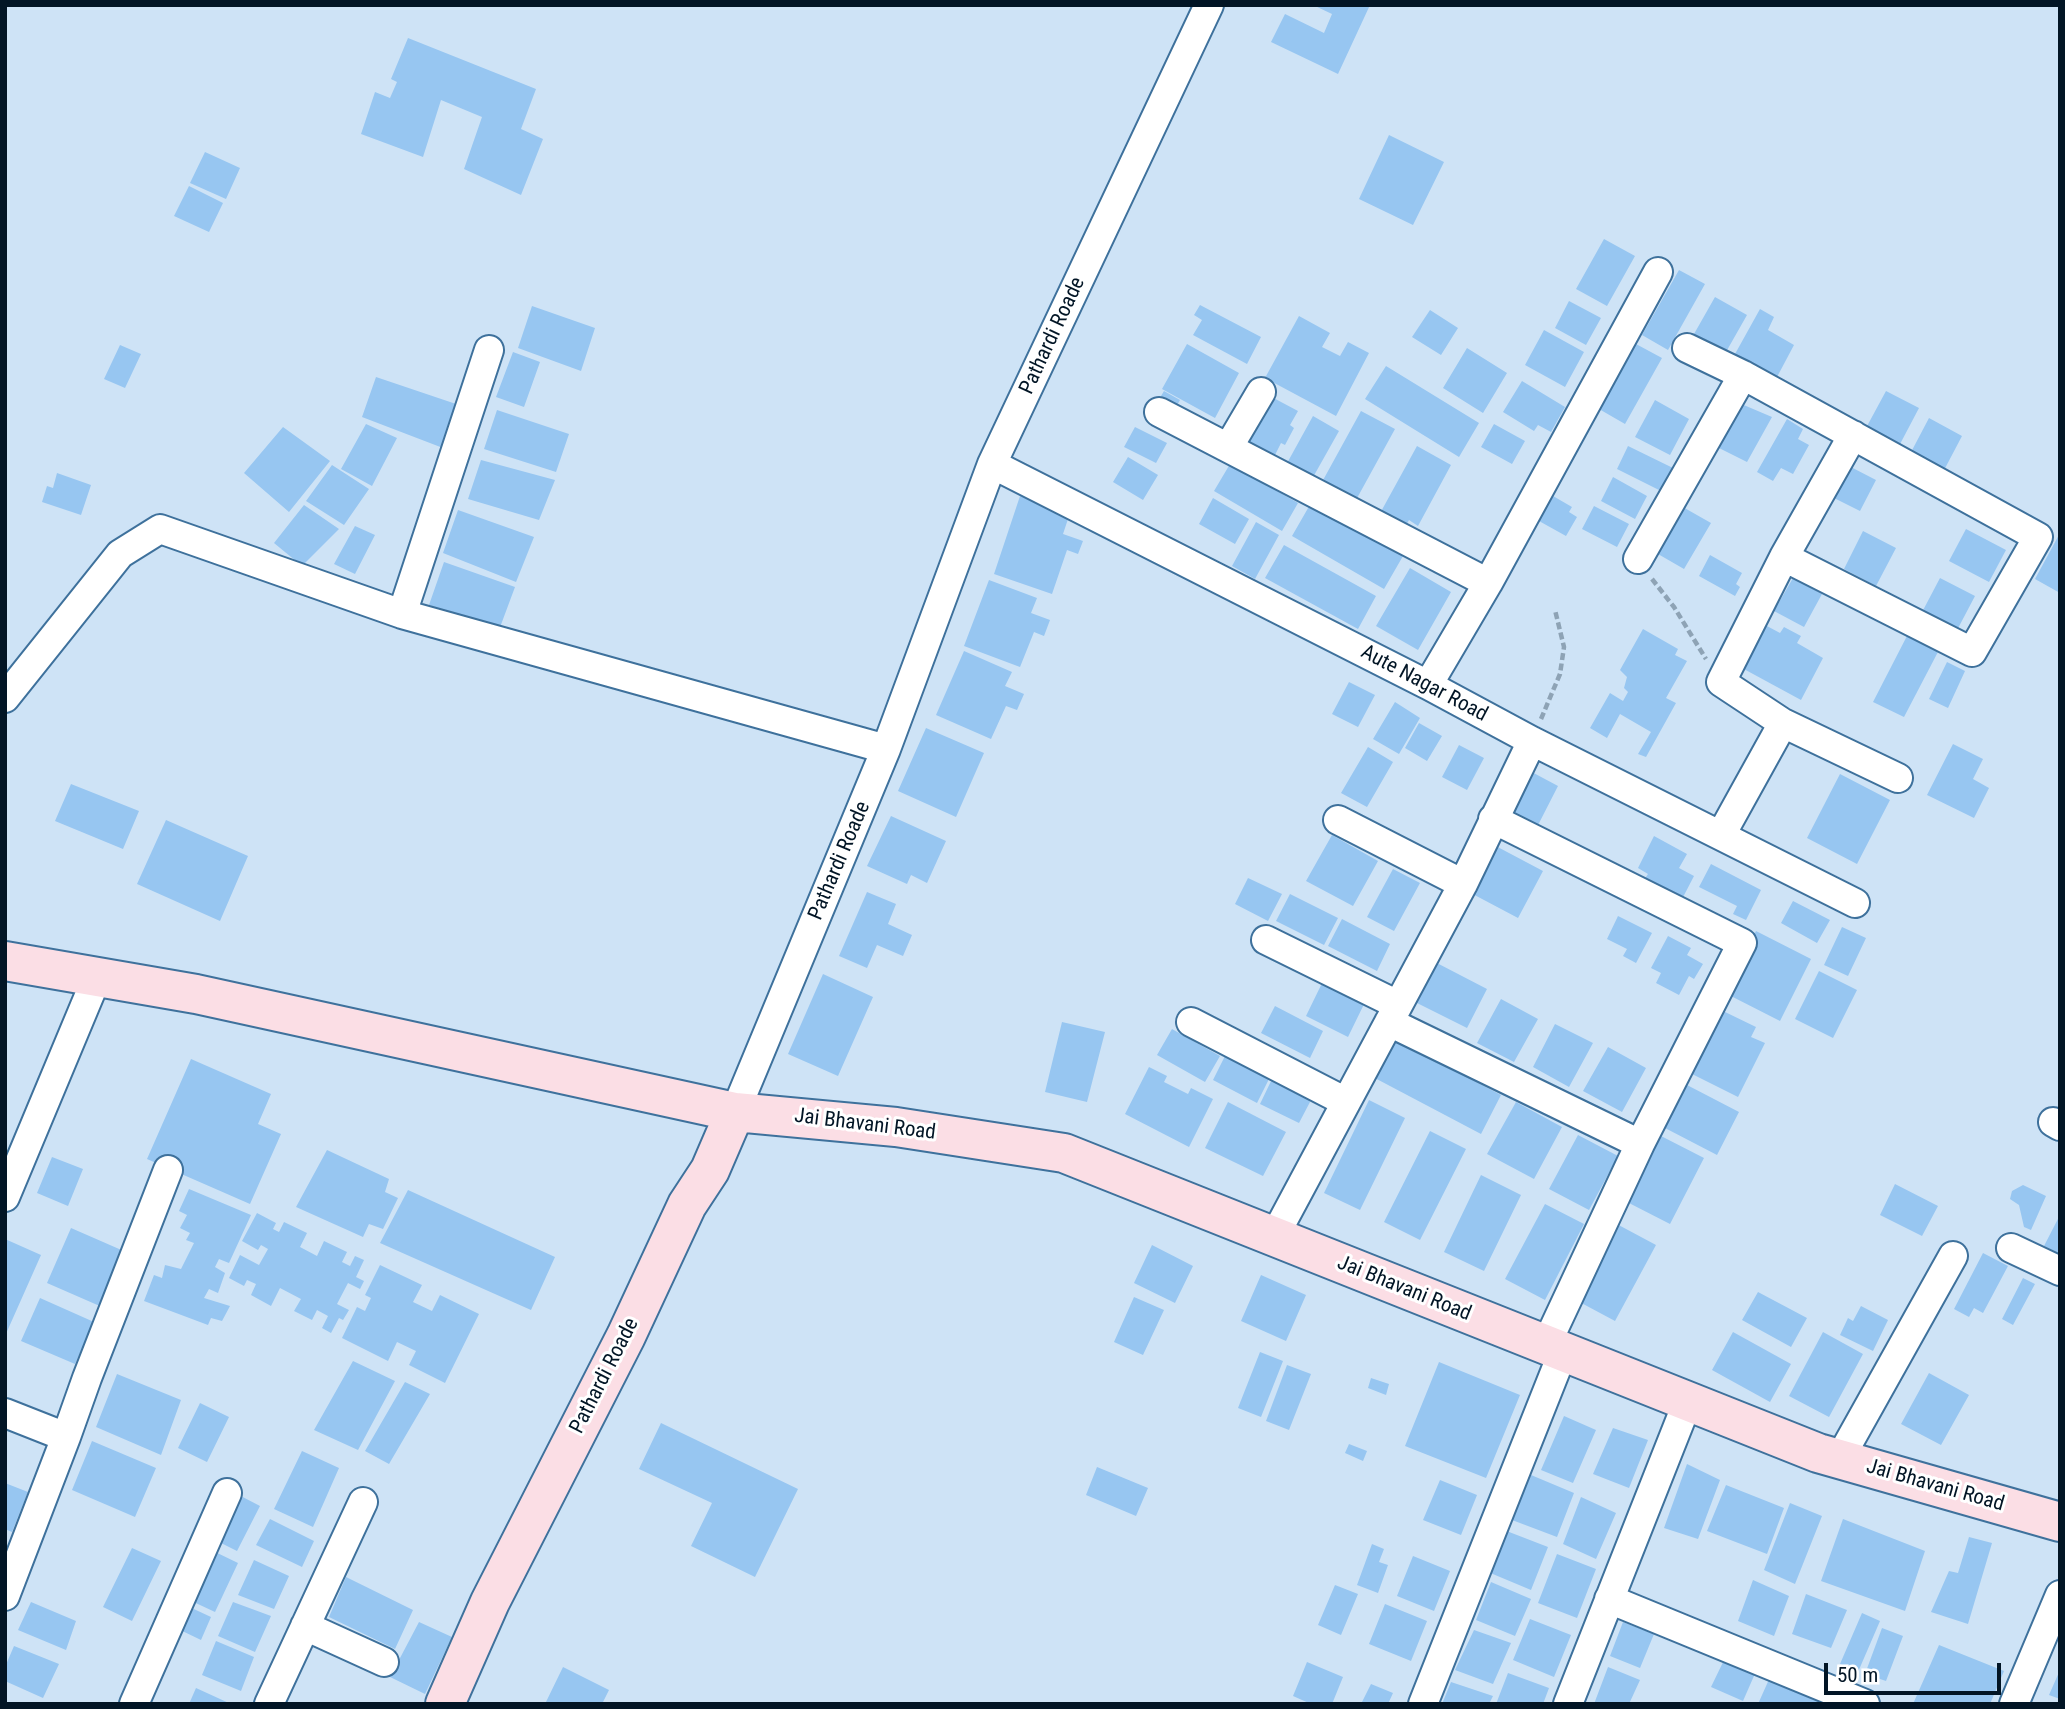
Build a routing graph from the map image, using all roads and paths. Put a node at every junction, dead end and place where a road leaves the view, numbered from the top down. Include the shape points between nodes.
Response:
1 (1209, 5) edge
2 (1658, 272) dead end
3 (1687, 348) dead end
4 (489, 350) dead end
5 (1743, 375) junction
6 (1261, 392) dead end
7 (1159, 412) dead end
8 (1853, 435) junction
9 (1228, 448) junction
10 (992, 464) junction
11 (1784, 557) junction
12 (1638, 559) joint
13 (1488, 583) junction
14 (1555, 610) dead end
15 (402, 614) junction
16 (1721, 682) junction
17 (1428, 685) junction
18 (5, 698) edge
19 (1783, 723) junction
20 (1532, 741) junction
21 (886, 749) junction
22 (1898, 778) dead end
23 (1493, 819) junction
24 (1338, 820) dead end
25 (1721, 835) junction
26 (1463, 884) junction
27 (1855, 904) dead end
28 (1266, 940) dead end
29 (5, 961) edge
30 (97, 977) junction
31 (1394, 1014) junction
32 (1191, 1022) dead end
33 (1346, 1102) junction
34 (736, 1112) junction
35 (1640, 1144) junction
36 (168, 1170) dead end
37 (710, 1170) junction
38 (5, 1197) edge
39 (1273, 1237) junction
40 (2011, 1248) dead end
41 (1953, 1256) dead end
42 (2060, 1271) edge
43 (1554, 1348) junction
44 (1688, 1401) junction
45 (5, 1413) edge
46 (66, 1437) junction
47 (1840, 1458) junction
48 (227, 1493) dead end
49 (363, 1502) dead end
50 (2060, 1522) edge
51 (12, 1558) edge
52 (2060, 1595) edge
53 (5, 1596) edge
54 (1609, 1598) junction
55 (305, 1626) junction
56 (384, 1662) dead end
57 (134, 1704) edge
58 (269, 1704) edge
59 (445, 1704) edge
60 (469, 1704) edge
61 (1423, 1704) edge
62 (1568, 1704) edge
63 (1865, 1704) edge
64 (2014, 1704) edge

1 - 10 street, Pathardi Roade
2 - 13 street
3 - 5 street
4 - 15 street
5 - 8 street
5 - 12 street
6 - 9 street
7 - 9 street
8 - 11 street
8 - 11 street via 2038,537 1972,652
9 - 13 street
10 - 17 street, Aute Nagar Road
10 - 21 street, Pathardi Roade
11 - 16 street
12 - 16 path
13 - 17 street
14 - 20 path via 1564,648 1560,674
15 - 18 street via 160,529 120,554
15 - 21 street
16 - 19 street
17 - 20 street, Aute Nagar Road
19 - 22 street
19 - 25 street
20 - 23 street
20 - 25 street, Aute Nagar Road
21 - 34 street, Pathardi Roade
23 - 26 street
23 - 35 street via 1742,943
24 - 26 street
25 - 27 street, Aute Nagar Road
26 - 31 street
28 - 31 street
29 - 30 street, Jai Bhavani Road
30 - 34 street, Jai Bhavani Road via 196,994
30 - 38 street
31 - 33 street
31 - 35 street
32 - 33 street
33 - 39 street
34 - 37 street, Pathardi Roade
34 - 39 street, Jai Bhavani Road via 896,1127 1064,1153
35 - 43 street
36 - 46 street
37 - 59 street, Pathardi Roade via 687,1205 626,1336 495,1592
37 - 60 street via 708,1213
39 - 43 street, Jai Bhavani Road
40 - 42 street
41 - 47 street
43 - 44 street, Jai Bhavani Road
43 - 61 street
44 - 47 street, Jai Bhavani Road
44 - 54 street
45 - 46 street
46 - 51 street
47 - 50 street, Jai Bhavani Road
48 - 57 street
49 - 55 street
51 - 53 street
52 - 64 street
54 - 62 street
54 - 63 street
55 - 56 street
55 - 58 street

